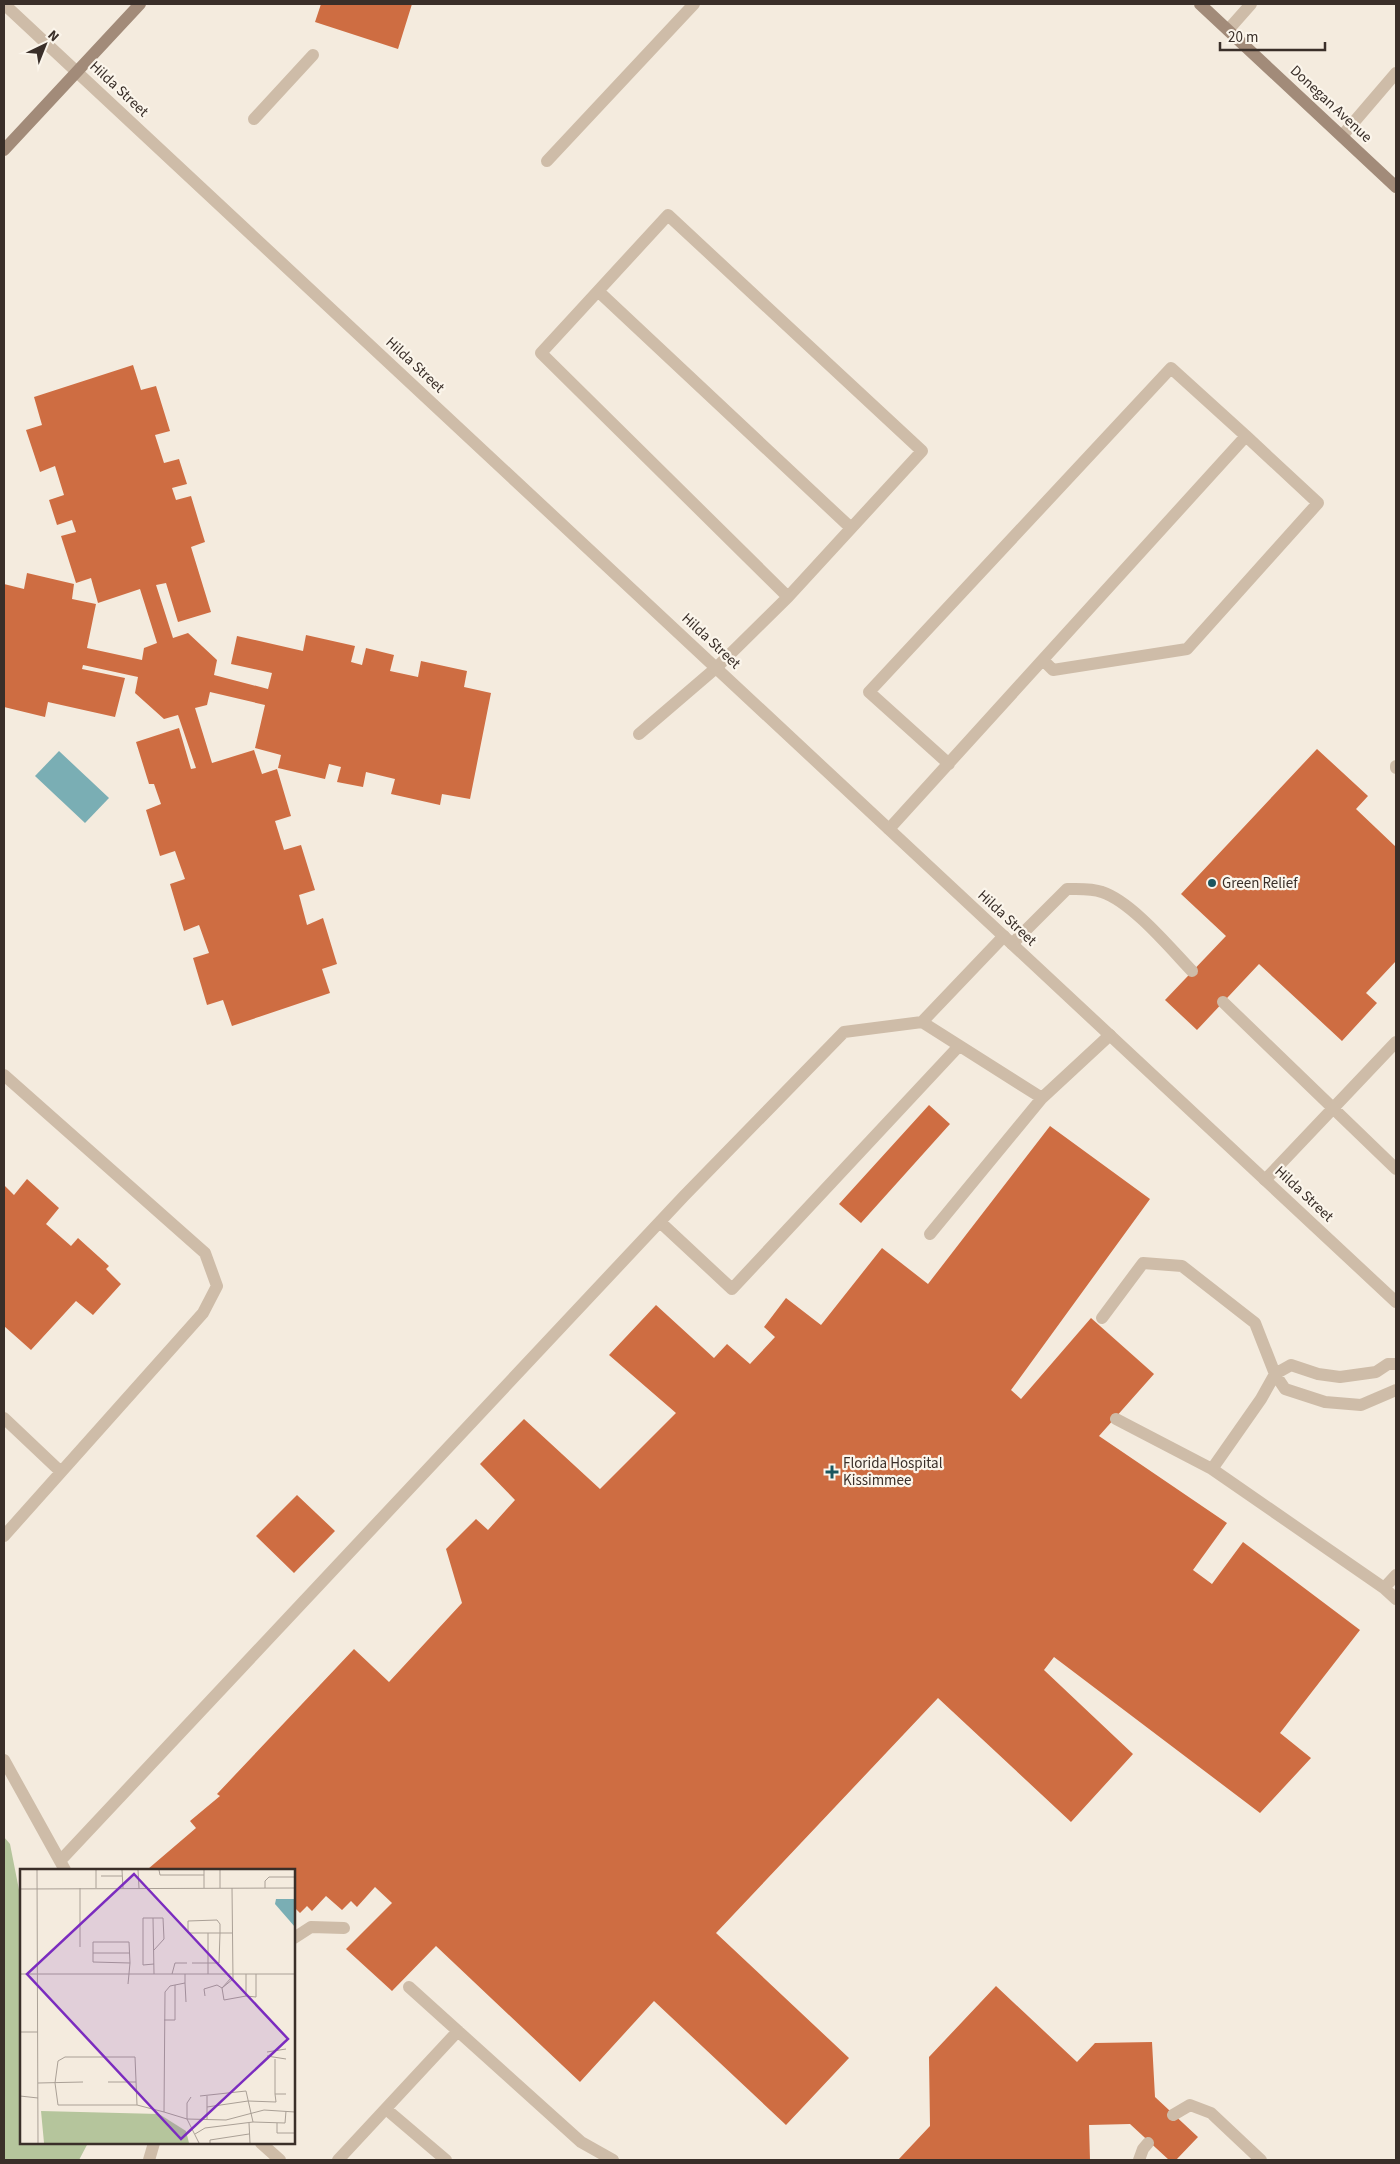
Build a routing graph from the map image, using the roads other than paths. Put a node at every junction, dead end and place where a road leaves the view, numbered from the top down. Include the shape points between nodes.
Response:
1 (4, 4) edge
2 (140, 4) edge
3 (694, 4) edge
4 (1200, 4) edge
5 (1251, 4) edge
6 (1228, 30) junction
7 (313, 55) dead end
8 (78, 72) junction
9 (1396, 73) edge
10 (254, 119) dead end
11 (1342, 136) junction
12 (4, 150) edge
13 (547, 161) dead end
14 (1396, 187) edge
15 (598, 291) junction
16 (1246, 436) junction
17 (851, 528) junction
18 (788, 597) junction
19 (1043, 660) junction
20 (716, 668) junction
21 (640, 734) dead end
22 (949, 764) junction
23 (889, 829) junction
24 (1008, 940) junction
25 (1192, 971) dead end
26 (1223, 1002) dead end
27 (922, 1022) junction
28 (1110, 1035) junction
29 (1396, 1042) edge
30 (959, 1046) junction
31 (4, 1075) edge
32 (1042, 1098) junction
33 (1333, 1109) junction
34 (1396, 1168) edge
35 (1266, 1180) junction
36 (660, 1222) junction
37 (930, 1234) dead end
38 (1396, 1302) edge
39 (1102, 1318) dead end
40 (1396, 1364) edge
41 (1275, 1374) junction
42 (1396, 1390) edge
43 (4, 1418) edge
44 (1116, 1419) dead end
45 (1212, 1469) junction
46 (61, 1472) junction
47 (4, 1536) edge
48 (1396, 1575) edge
49 (1384, 1588) junction
50 (1396, 1599) edge
51 (4, 1760) edge
52 (62, 1866) edge
53 (344, 1928) dead end
54 (295, 1937) edge
55 (408, 1987) dead end
56 (458, 2031) junction
57 (386, 2109) junction
58 (1174, 2115) dead end
59 (1148, 2143) dead end
60 (154, 2144) edge
61 (262, 2144) edge
62 (149, 2160) edge
63 (280, 2160) edge
64 (338, 2160) edge
65 (446, 2160) edge
66 (613, 2160) edge
67 (1139, 2160) edge
68 (1261, 2160) edge

1 - 8 street, Hilda Street
2 - 8 street
3 - 13 street
4 - 6 street, Donegan Avenue
5 - 6 street
6 - 11 street, Donegan Avenue
7 - 10 street
8 - 12 street
8 - 20 street, Hilda Street
9 - 11 street
11 - 14 street, Donegan Avenue
15 - 17 street
15 - 17 street via 668,214 922,451
15 - 18 street via 541,353
16 - 19 street
16 - 19 street via 1318,503 1187,649 1053,670
16 - 22 street via 1171,368 869,692
17 - 18 street
18 - 20 street
19 - 22 street
20 - 21 street
20 - 23 street, Hilda Street
22 - 23 street
23 - 24 street, Hilda Street
24 - 25 street via 1067,890 1101,891 1135,913
24 - 27 street
24 - 28 street, Hilda Street
26 - 33 street
27 - 30 street
27 - 36 street via 844,1032
28 - 32 street
28 - 35 street, Hilda Street
29 - 33 street
30 - 32 street
30 - 36 street via 732,1289
31 - 46 street via 205,1253 217,1286 203,1313
32 - 37 street
33 - 34 street
33 - 35 street
35 - 38 street, Hilda Street
36 - 52 street
39 - 41 street via 1143,1263 1182,1266 1255,1323
40 - 41 street via 1388,1364 1376,1372 1340,1377 1291,1365
41 - 42 street via 1285,1389 1325,1402 1361,1404
41 - 45 street
43 - 46 street
44 - 45 street
45 - 49 street
46 - 47 street
48 - 49 street
49 - 50 street
51 - 52 street
53 - 54 street via 311,1927
55 - 56 street
56 - 57 street
56 - 66 street via 582,2142
57 - 64 street
57 - 65 street
58 - 68 street via 1190,2105 1211,2113
59 - 67 street
60 - 62 street
61 - 63 street

